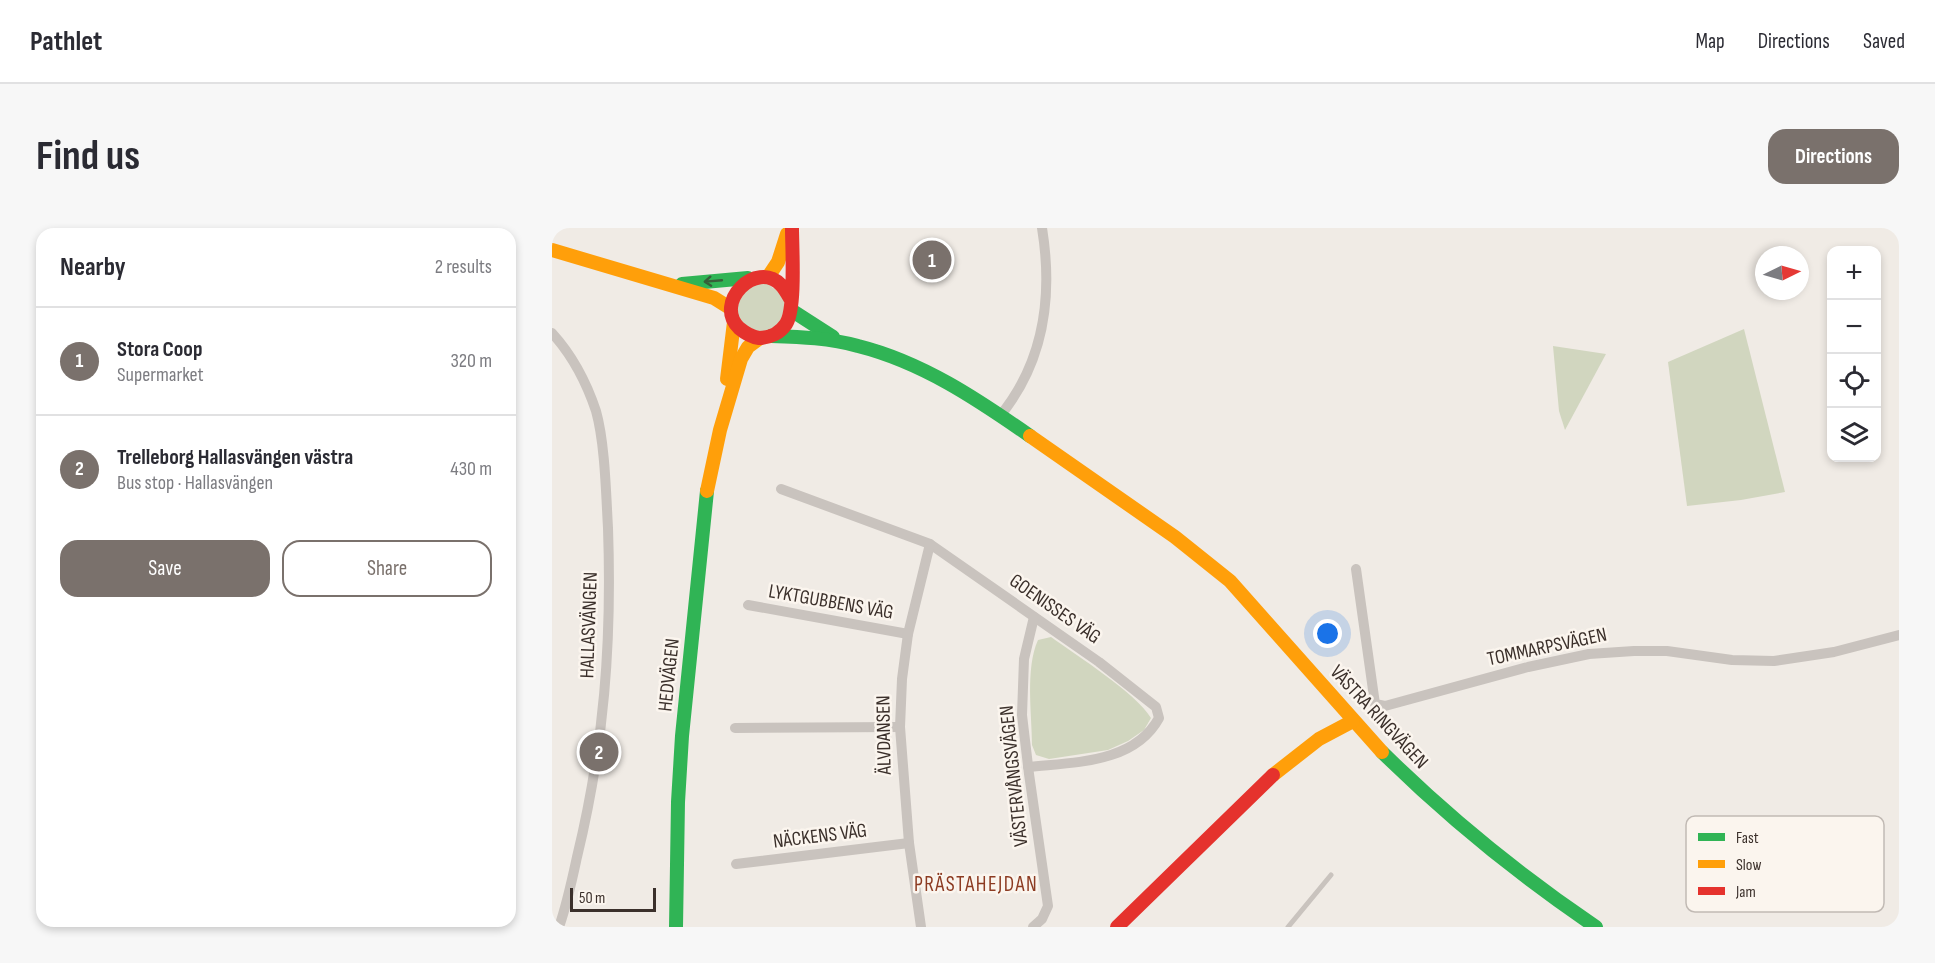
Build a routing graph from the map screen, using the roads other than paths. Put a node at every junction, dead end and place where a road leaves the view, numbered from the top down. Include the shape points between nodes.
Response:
1 (790, 228) edge
2 (1042, 228) edge
3 (552, 250) edge
4 (768, 277) junction
5 (751, 278) junction
6 (675, 285) junction
7 (791, 305) junction
8 (730, 308) junction
9 (734, 322) junction
10 (552, 333) edge
11 (766, 337) junction
12 (841, 341) junction
13 (1000, 416) junction
14 (720, 430) junction
15 (781, 489) dead end
16 (930, 544) junction
17 (1356, 569) dead end
18 (748, 605) dead end
19 (1034, 617) junction
20 (908, 634) junction
21 (1899, 635) edge
22 (1353, 721) junction
23 (900, 727) junction
24 (735, 728) dead end
25 (1028, 767) junction
26 (909, 843) junction
27 (736, 864) dead end
28 (1331, 875) dead end
29 (559, 927) edge
30 (676, 927) edge
31 (921, 927) edge
32 (1033, 927) edge
33 (1117, 927) edge
34 (1287, 927) edge
35 (1596, 927) edge

1 - 4 main road
1 - 7 main road
2 - 13 street via 1047,300 1041,337 1021,385
3 - 6 main road
4 - 5 main road
4 - 7 main road via 781,284
5 -> 6 main road
5 - 8 main road via 736,289
6 - 8 main road via 714,298
7 - 11 main road, HEDVÄGEN via 785,326
7 - 12 main road, VÄSTRA RINGVÄGEN
8 - 9 main road, HEDVÄGEN
9 - 11 main road via 750,336
9 - 14 main road, HEDVÄGEN
10 - 29 street, HALLASVÄNGEN via 579,369 596,414 606,494 610,595 599,752
11 - 12 main road, VÄSTRA RINGVÄGEN via 798,335
11 - 14 main road, HEDVÄGEN via 748,347 741,359
12 - 13 main road, VÄSTRA RINGVÄGEN via 876,350 954,384
13 - 22 main road, VÄSTRA RINGVÄGEN via 1187,545 1232,583
14 - 30 main road, HEDVÄGEN via 708,484 682,735
15 - 16 street, GOENISSES VÄG
16 - 19 street, GOENISSES VÄG
16 - 20 street, ÄLVDANSEN
17 - 21 street, TOMMARPSVÄGEN via 1375,704 1385,706 1589,654 1667,651 1774,661 1834,652
18 - 20 street, LYKTGUBBENS VÄG
19 - 25 street, VÄSTERVÅNGSVÄGEN via 1024,658 1022,715
19 - 25 street, GOENISSES VÄG via 1156,707 1159,718 1139,742 1117,754
20 - 23 street, ÄLVDANSEN
22 - 33 main road via 1319,739 1279,769
22 - 35 main road, VÄSTRA RINGVÄGEN via 1456,823
23 - 24 street
23 - 26 street, ÄLVDANSEN
25 - 32 street, VÄSTERVÅNGSVÄGEN via 1048,906
26 - 27 street, NÄCKENS VÄG
26 - 31 street, ÄLVDANSEN
28 - 34 lane

